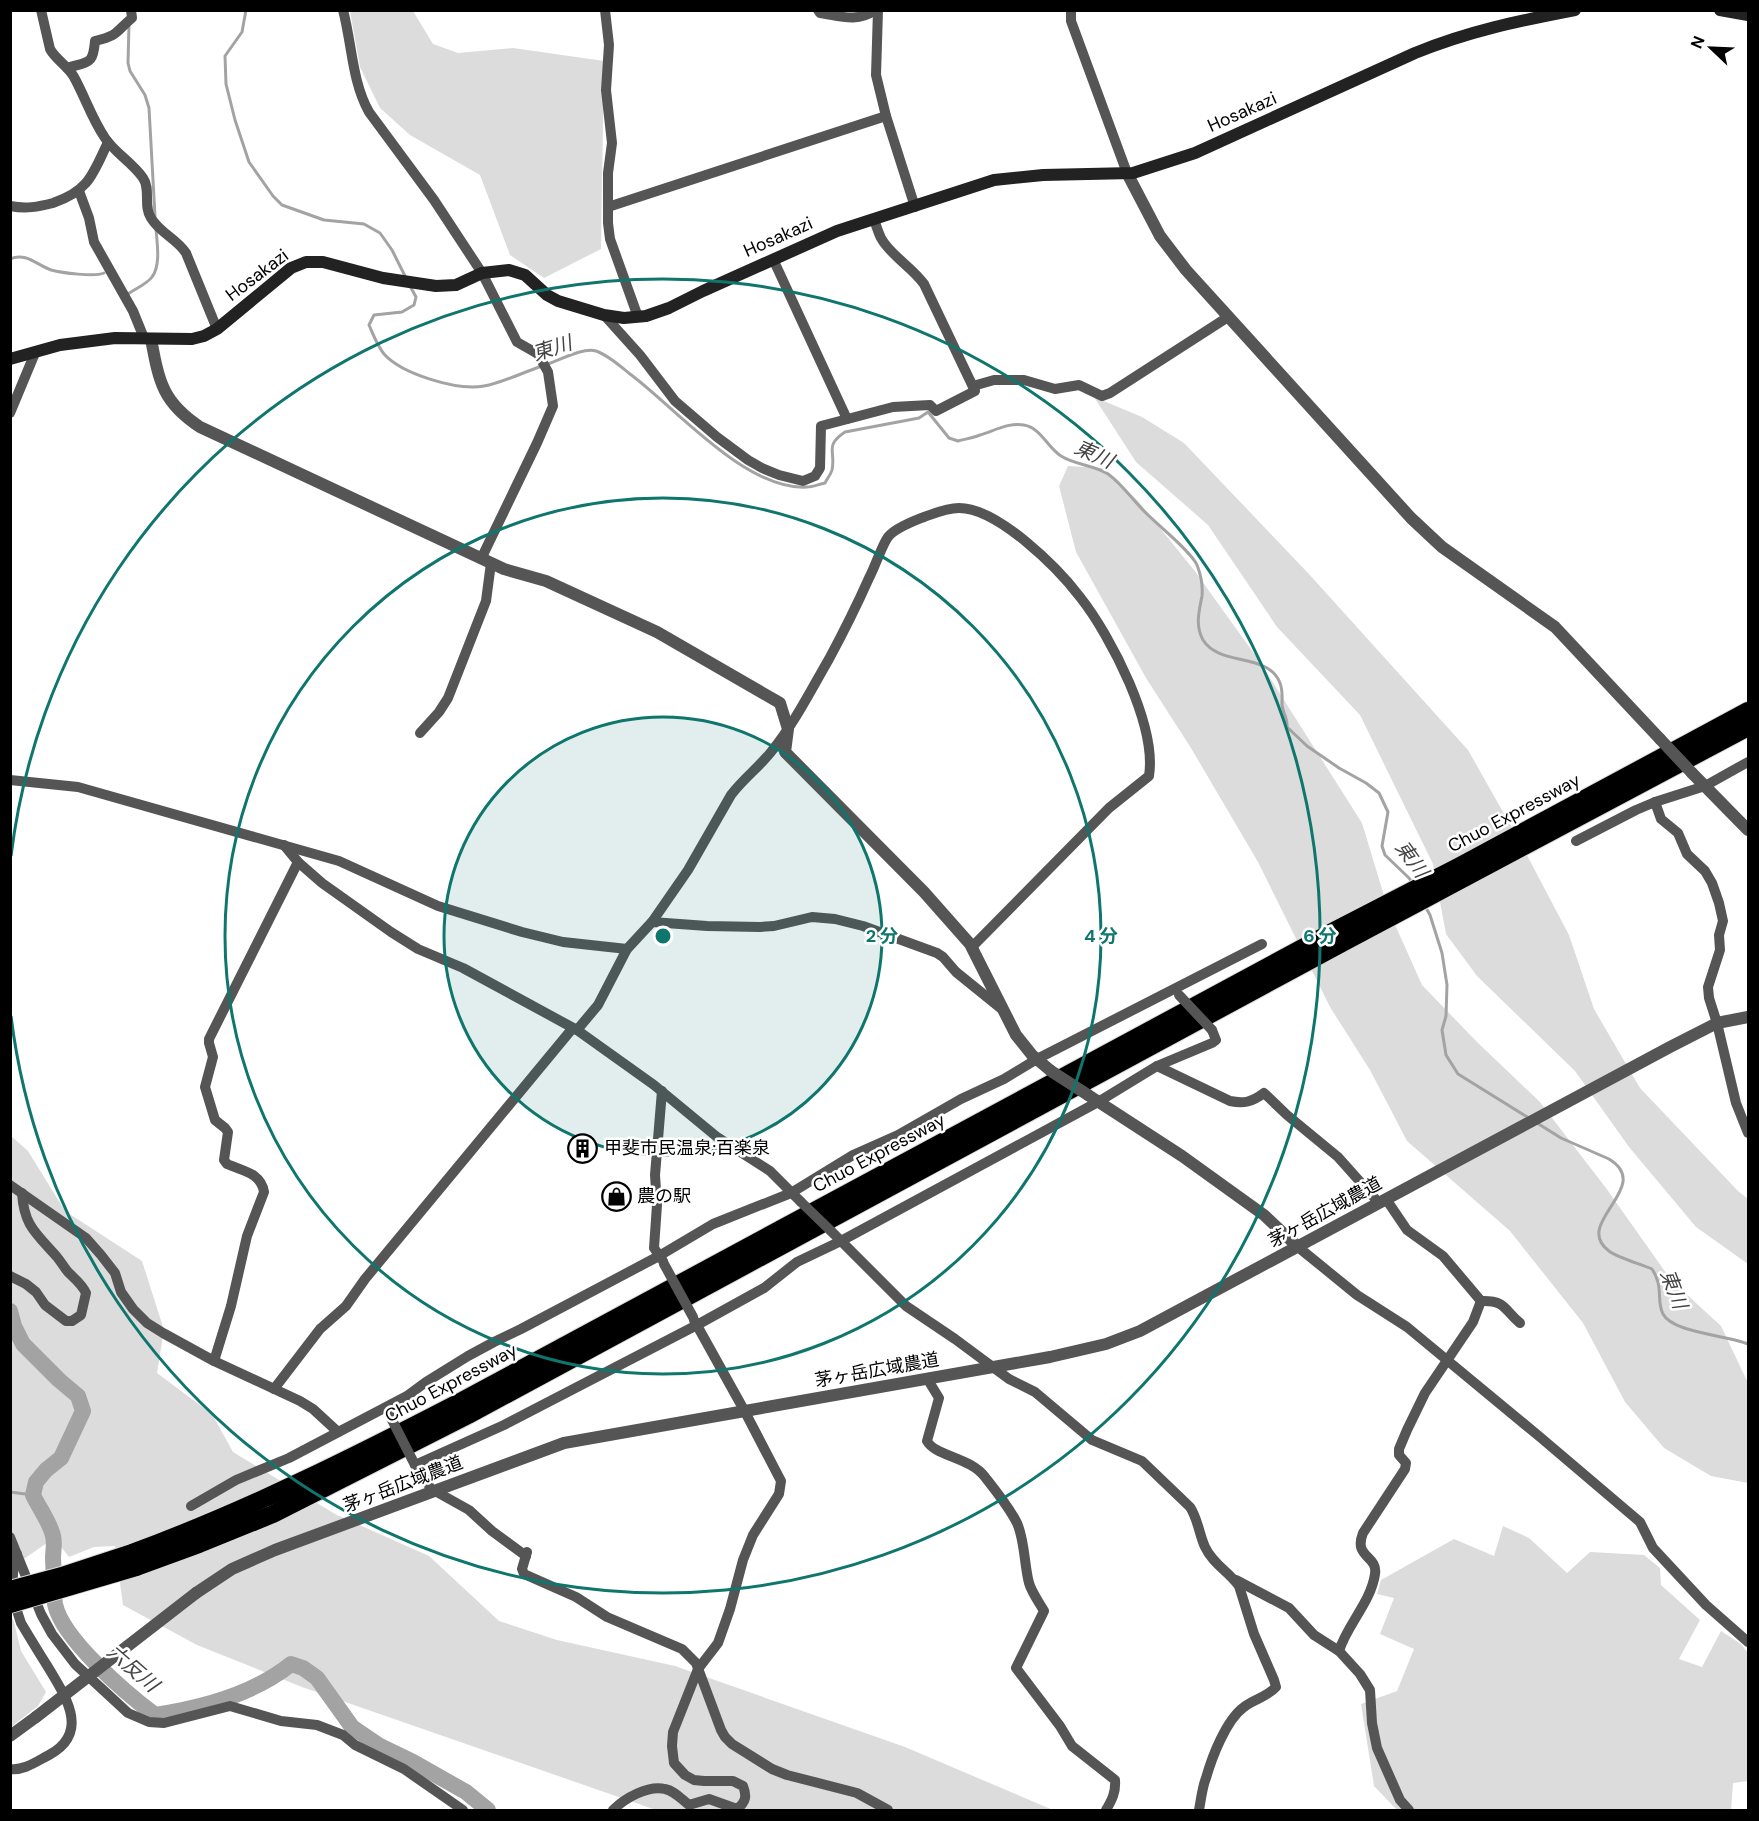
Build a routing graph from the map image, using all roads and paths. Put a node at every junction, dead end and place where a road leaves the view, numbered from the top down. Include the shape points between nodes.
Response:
1 (41, 10) edge
2 (343, 10) edge
3 (818, 10) edge
4 (876, 10) edge
5 (1575, 10) edge
6 (1720, 10) edge
7 (606, 11) edge
8 (1071, 11) edge
9 (1749, 15) edge
10 (130, 17) edge
11 (67, 68) junction
12 (886, 116) junction
13 (108, 142) junction
14 (1127, 173) junction
15 (79, 191) junction
16 (10, 206) edge
17 (608, 207) junction
18 (915, 207) junction
19 (874, 219) junction
20 (773, 259) junction
21 (483, 273) junction
22 (604, 315) junction
23 (638, 317) junction
24 (1228, 317) junction
25 (217, 329) junction
26 (147, 338) junction
27 (35, 353) junction
28 (10, 359) edge
29 (973, 386) junction
30 (10, 413) edge
31 (847, 419) junction
32 (486, 561) junction
33 (1749, 711) edge
34 (1749, 727) edge
35 (788, 729) junction
36 (420, 734) dead end
37 (1749, 762) edge
38 (10, 780) edge
39 (1705, 786) junction
40 (1655, 802) junction
41 (1749, 830) edge
42 (1576, 841) dead end
43 (284, 845) junction
44 (297, 862) junction
45 (1477, 864) junction
46 (652, 922) junction
47 (1262, 944) dead end
48 (972, 947) junction
49 (627, 949) junction
50 (1177, 992) junction
51 (1003, 1011) junction
52 (1749, 1017) edge
53 (1717, 1023) junction
54 (574, 1030) junction
55 (1037, 1059) junction
56 (1157, 1066) junction
57 (662, 1091) junction
58 (1093, 1098) junction
59 (1749, 1133) edge
60 (10, 1185) edge
61 (22, 1193) junction
62 (791, 1193) junction
63 (1383, 1201) junction
64 (841, 1241) junction
65 (1298, 1247) junction
66 (662, 1260) junction
67 (10, 1276) edge
68 (1481, 1300) junction
69 (695, 1321) junction
70 (1520, 1323) dead end
71 (1446, 1359) junction
72 (214, 1361) junction
73 (994, 1367) junction
74 (928, 1380) junction
75 (274, 1389) junction
76 (387, 1410) junction
77 (744, 1410) junction
78 (338, 1432) junction
79 (415, 1465) junction
80 (433, 1492) junction
81 (191, 1506) dead end
82 (10, 1537) edge
83 (17, 1554) junction
84 (134, 1560) junction
85 (1234, 1579) junction
86 (10, 1590) edge
87 (10, 1604) edge
88 (1749, 1642) edge
89 (1339, 1651) junction
90 (698, 1669) junction
91 (10, 1736) edge
92 (10, 1769) edge
93 (463, 1810) edge
94 (613, 1810) edge
95 (888, 1810) edge
96 (1106, 1810) edge
97 (1199, 1810) edge
98 (1409, 1810) edge

1 - 11 street via 50,49
2 - 21 street via 362,101
3 - 4 street via 856,18
4 - 12 street via 876,75
5 - 14 main road, Hosakazi via 1444,41 1195,153
6 - 9 main road
7 - 17 street via 606,90 612,143
8 - 14 street via 1071,21
10 - 11 street via 112,37 95,40 90,61
11 - 13 street
12 - 17 street
12 - 18 street
13 - 15 street via 93,174
13 - 25 street via 145,180 147,210 160,229 186,253
14 - 18 main road, Hosakazi via 994,180
14 - 24 street via 1160,236
15 - 16 street via 37,207
15 - 26 street via 94,242
17 - 23 street via 610,239
18 - 19 main road, Hosakazi
19 - 20 main road, Hosakazi
19 - 29 street via 886,245 924,284
20 - 23 main road, Hosakazi via 669,308
20 - 31 street
21 - 22 main road, Hosakazi via 509,270 525,275 558,301
21 - 25 main road, Hosakazi via 456,285 436,286 323,262 306,262 291,268
21 - 32 street via 517,342 542,359 553,406
22 - 23 main road, Hosakazi
22 - 31 street via 675,401 740,454 771,472 803,482 815,476 820,468 822,426
24 - 29 street via 1102,396 1079,385 1055,388 1024,380 994,380
24 - 39 street, bridge via 1412,518 1442,547 1555,627
25 - 26 main road, Hosakazi via 192,339
26 - 27 main road, Hosakazi via 60,345
26 - 32 street via 166,396 181,414 200,427
27 - 28 main road, Hosakazi
27 - 30 street
29 - 31 street via 975,391 936,411 930,405 893,407
32 - 35 street via 546,581 657,632 780,703
32 - 36 street via 486,601 455,680 439,712
33 - 45 highway, Chuo Expressway
34 - 45 highway, Chuo Expressway
35 - 46 street via 731,795 688,870
35 - 48 street via 785,752 924,892
35 - 48 street via 830,658 889,536 910,522 958,508 974,510 1009,529 1064,576 1114,649 1135,697 1152,761 1149,776 1109,808
37 - 39 street
38 - 43 street via 78,787
39 - 40 street
39 - 41 street
40 - 42 street
40 - 53 street via 1661,819 1678,833 1687,854 1705,871 1719,903 1723,921 1720,950 1708,987
43 - 44 street
43 - 49 street via 339,861 438,906 522,932 563,942
44 - 54 street via 418,949 463,968
44 - 72 street via 209,1039 213,1057 205,1087 215,1120 228,1132 224,1160 259,1178 264,1192 247,1236
45 - 84 highway, Chuo Expressway via 462,1401 338,1465
46 - 49 street
46 - 51 street via 760,927 812,917 863,926 937,953
47 - 50 street
48 - 51 street
49 - 54 street via 598,1005
50 - 55 street
50 - 56 street, bridge via 1212,1030 1216,1040
51 - 55 street via 1016,1035
52 - 53 street, 茅ヶ岳広域農道
53 - 59 street via 1736,1102
53 - 63 street, 茅ヶ岳広域農道
54 - 57 street
54 - 75 street via 346,1306 320,1329
55 - 58 street, bridge
55 - 62 street via 898,1135 853,1155
56 - 58 street
56 - 63 street via 1230,1101 1254,1101 1264,1094
57 - 62 street via 717,1137 770,1171
57 - 66 street via 654,1248
58 - 64 street
58 - 65 street via 1264,1215
60 - 61 street
61 - 67 street via 23,1210 33,1232 87,1293 81,1315 66,1321 45,1305 36,1292
61 - 72 street via 86,1238 115,1273 121,1292 133,1309 147,1323
62 - 64 street, bridge
62 - 66 street via 713,1224
63 - 65 street, 茅ヶ岳広域農道
63 - 68 street via 1407,1230 1443,1256
64 - 69 street via 797,1262 764,1288
64 - 73 street via 906,1306
65 - 71 street
65 - 73 street, 茅ヶ岳広域農道 via 1140,1331 1081,1351
66 - 69 street, bridge
66 - 76 street via 485,1346
68 - 70 street via 1507,1308
68 - 71 street via 1473,1322
69 - 77 street
69 - 79 street via 504,1425
71 - 88 street via 1640,1522 1653,1548 1706,1605
71 - 89 street via 1399,1449 1405,1469 1363,1533 1360,1549 1374,1564 1375,1572
72 - 75 street
73 - 74 street, 茅ヶ岳広域農道
73 - 85 street via 1035,1392 1092,1440 1142,1461 1190,1507 1205,1547 1218,1567
74 - 77 street, 茅ヶ岳広域農道
74 - 96 street via 939,1398 929,1446 975,1466 983,1474 1017,1524 1030,1584 1044,1611 1016,1668 1072,1746 1115,1780 1113,1799
75 - 78 street via 313,1409
76 - 78 street
76 - 79 street, bridge
77 - 80 street, 茅ヶ岳広域農道 via 564,1443
77 - 90 street via 781,1481 779,1494 746,1552 718,1643
78 - 81 street
79 - 80 street
80 - 90 street via 469,1510 526,1554 524,1574 576,1597 607,1617 682,1649
80 - 91 street, 茅ヶ岳広域農道, bridge via 232,1569
82 - 83 street
83 - 92 street via 11,1577 21,1623 67,1699 71,1727 60,1749 18,1770
83 - 93 street via 52,1634 94,1684 128,1713 149,1722 164,1723 230,1706 281,1721 317,1725 404,1769
84 - 86 highway, Chuo Expressway, bridge
84 - 87 highway, Chuo Expressway, bridge
85 - 89 street via 1288,1608 1314,1635
85 - 97 street via 1276,1687 1243,1707 1233,1718 1205,1780
89 - 98 street via 1370,1690 1377,1748 1400,1800
90 - 94 street via 673,1732 674,1763 685,1776 694,1779 733,1781 743,1786 744,1803 737,1809 709,1800 689,1805 665,1789 653,1789
90 - 95 street via 721,1730 732,1744 780,1772 857,1793

